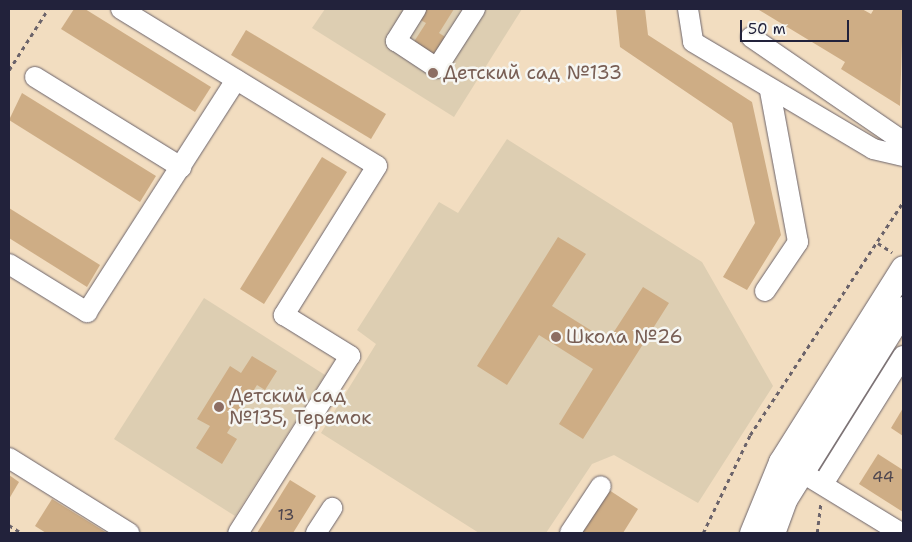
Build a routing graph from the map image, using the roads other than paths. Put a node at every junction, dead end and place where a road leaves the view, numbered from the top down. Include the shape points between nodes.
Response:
1 (121, 9) edge
2 (416, 9) edge
3 (475, 9) edge
4 (688, 9) edge
5 (750, 37) dead end
6 (35, 77) dead end
7 (236, 80) junction
8 (770, 90) junction
9 (902, 154) edge
10 (180, 167) junction
11 (903, 263) edge
12 (9, 264) edge
13 (766, 291) dead end
14 (903, 309) edge
15 (903, 356) edge
16 (9, 458) edge
17 (800, 472) junction
18 (823, 484) junction
19 (600, 486) dead end
20 (332, 508) dead end
21 (130, 533) edge
22 (238, 533) edge
23 (316, 533) edge
24 (570, 533) edge
25 (752, 533) edge
26 (772, 533) edge
27 (901, 533) edge

1 - 7 lane
2 - 3 lane via 396,41 437,68
4 - 8 lane via 693,42
5 - 9 lane via 898,138
6 - 10 lane
7 - 10 lane
7 - 22 lane via 377,166 284,315 350,356
8 - 9 lane via 873,148
8 - 13 lane via 798,242
10 - 12 lane via 87,312
11 - 25 main road via 781,462
14 - 17 main road
15 - 18 lane
16 - 21 lane
17 - 18 lane
17 - 26 main road
18 - 27 lane
19 - 24 lane
20 - 23 lane

